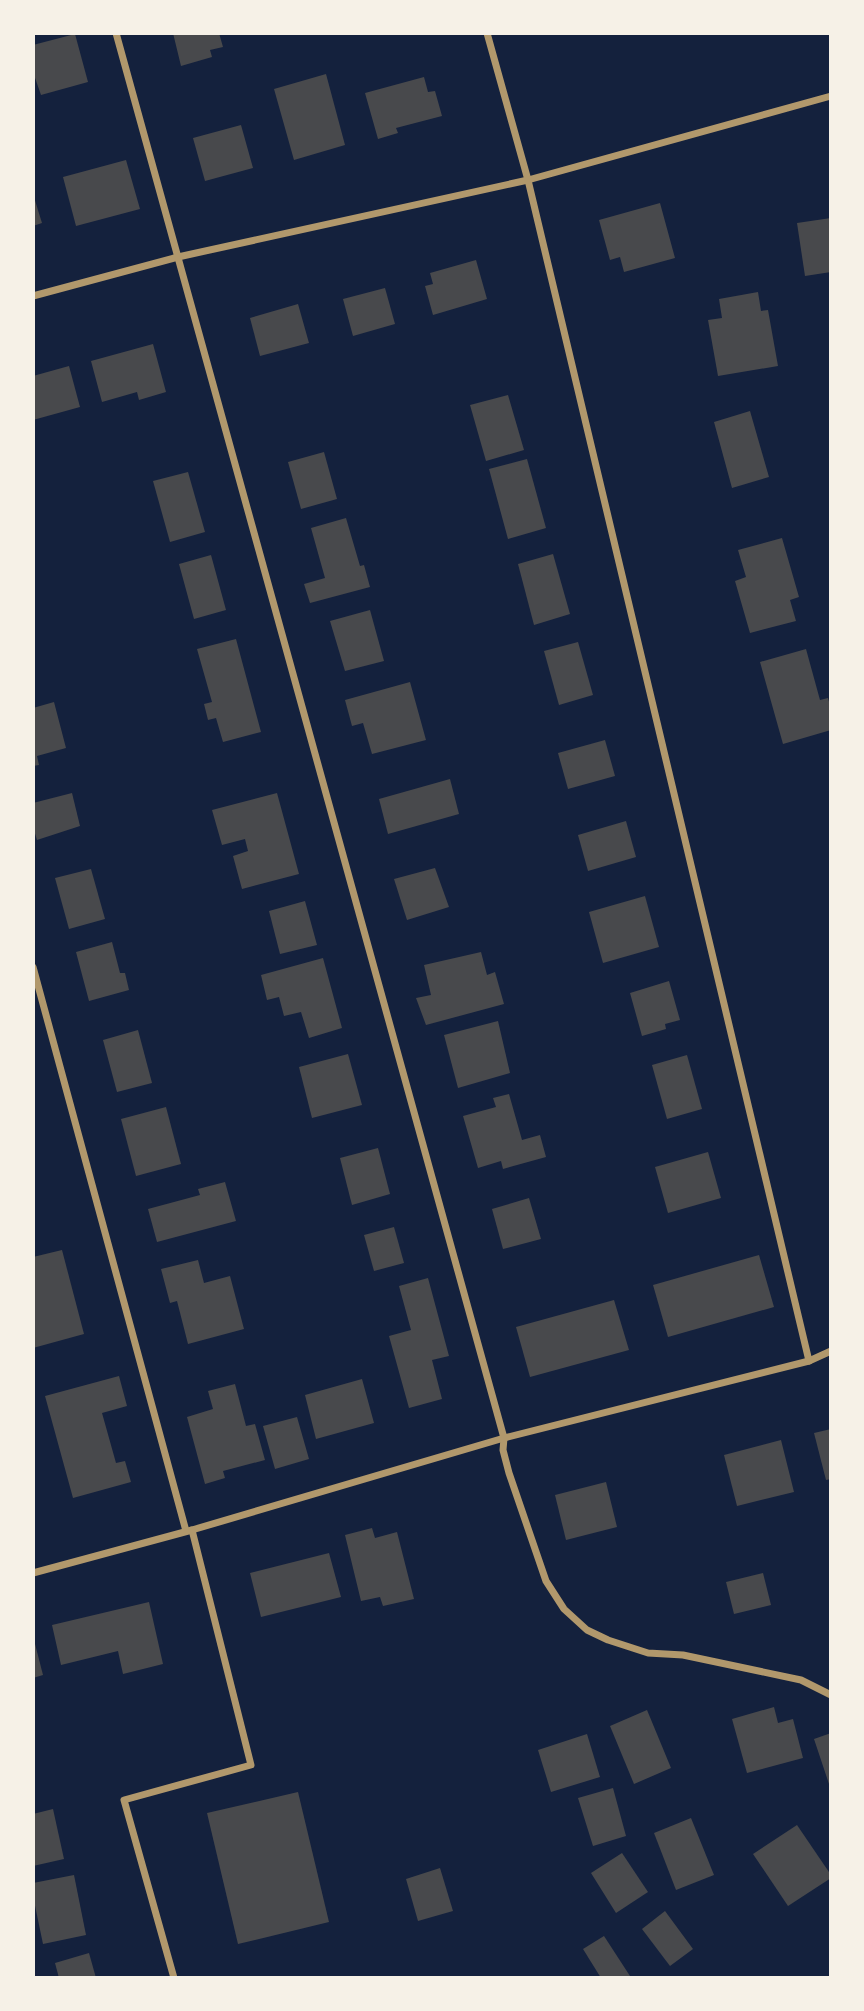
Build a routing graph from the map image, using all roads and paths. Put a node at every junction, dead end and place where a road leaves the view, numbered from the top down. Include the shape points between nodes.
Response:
1 (116, 33) edge
2 (487, 33) edge
3 (831, 96) edge
4 (528, 180) junction
5 (178, 257) junction
6 (33, 296) edge
7 (33, 967) edge
8 (831, 1351) edge
9 (809, 1361) junction
10 (504, 1438) junction
11 (189, 1531) junction
12 (33, 1573) edge
13 (831, 1695) edge
14 (174, 1978) edge

1 - 5 street
2 - 4 street
3 - 4 street
4 - 5 street
4 - 9 street
5 - 6 street
5 - 10 street
7 - 11 street
8 - 9 street
9 - 10 street
10 - 11 street
10 - 13 street via 509,1473 546,1581 564,1609 587,1630 648,1653 682,1655 801,1680
11 - 12 street
11 - 14 street via 251,1765 124,1800

